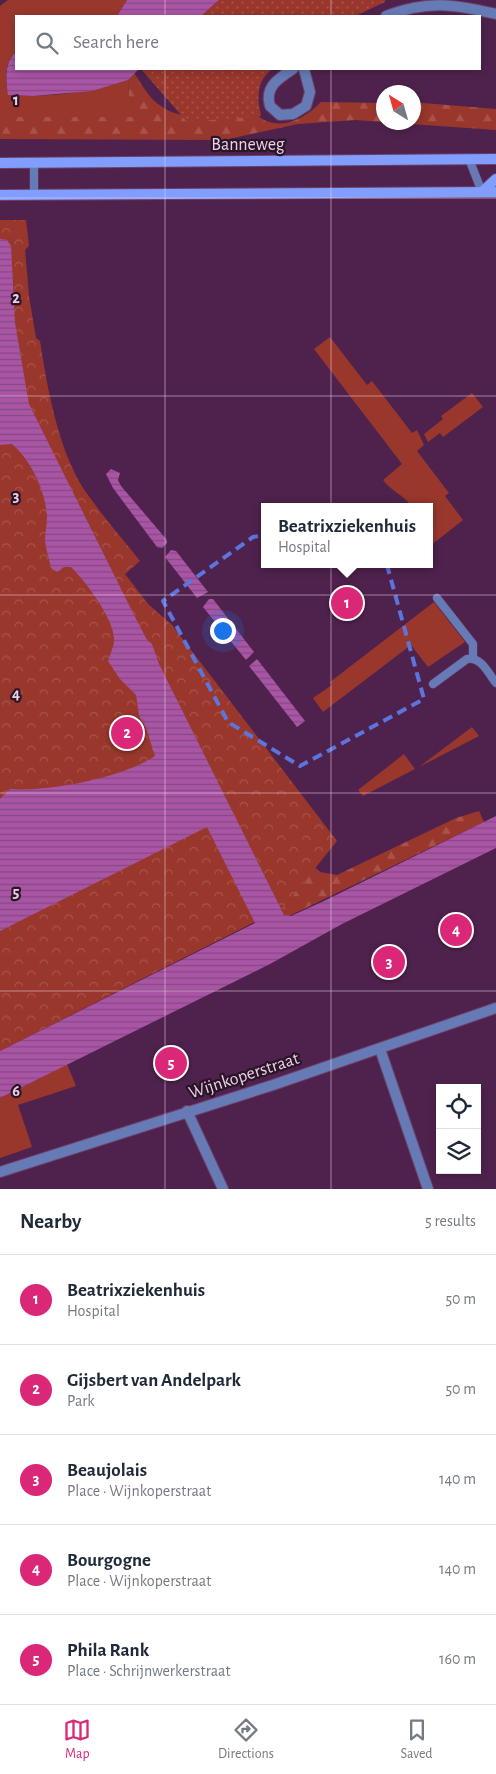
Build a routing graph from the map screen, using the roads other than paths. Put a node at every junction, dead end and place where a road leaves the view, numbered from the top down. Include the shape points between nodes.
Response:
1 (496, 14) edge
2 (389, 15) edge
3 (292, 70) edge
4 (304, 70) edge
5 (496, 158) edge
6 (469, 159) junction
7 (0, 163) edge
8 (34, 163) junction
9 (496, 179) edge
10 (482, 192) junction
11 (496, 192) edge
12 (0, 195) edge
13 (34, 195) junction
14 (437, 598) dead end
15 (473, 658) junction
16 (496, 683) edge
17 (433, 684) dead end
18 (496, 1008) edge
19 (380, 1049) junction
20 (187, 1111) junction
21 (0, 1172) edge
22 (223, 1189) edge
23 (428, 1189) edge

1 - 2 street via 443,3 427,3
3 - 4 street via 275,81 268,94 270,106 280,115 300,111 309,99
5 - 6 main road, Banneweg
6 - 8 main road, Banneweg
6 - 10 lane
7 - 8 main road, Banneweg
8 - 13 lane
9 - 10 main road
10 - 11 main road
10 - 13 main road
12 - 13 main road
14 - 15 lane via 473,644
15 - 16 lane
15 - 17 lane
18 - 19 street, Wijnkoperstraat
19 - 20 street, Wijnkoperstraat
19 - 23 street
20 - 21 street, Wijnkoperstraat
20 - 22 street

